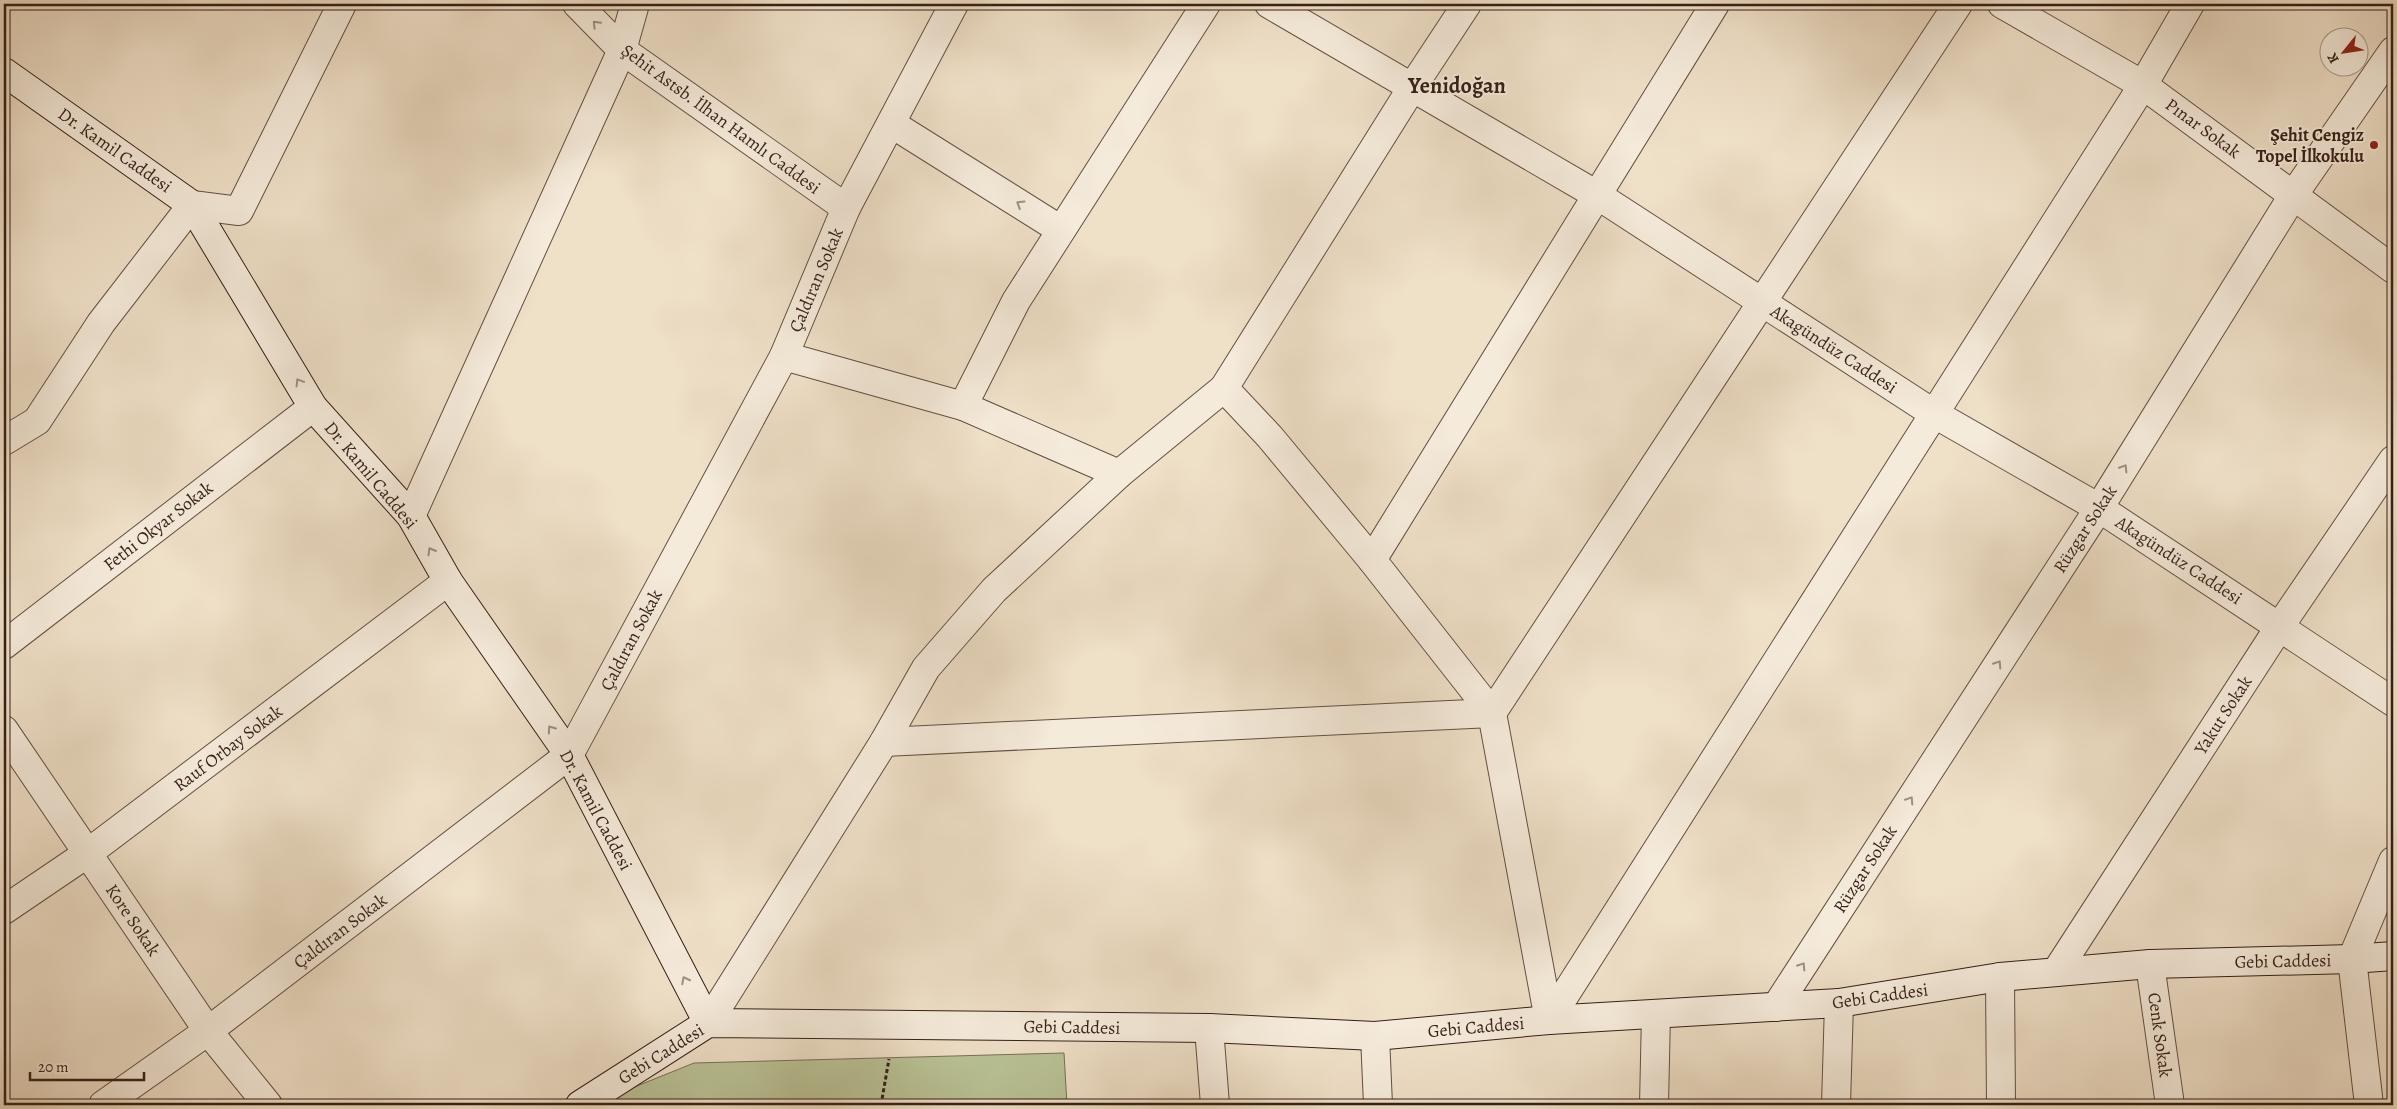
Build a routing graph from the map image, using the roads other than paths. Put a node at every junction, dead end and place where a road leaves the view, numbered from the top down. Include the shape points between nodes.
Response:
1 (342, 4) edge
2 (577, 4) edge
3 (635, 4) edge
4 (954, 4) edge
5 (1206, 4) edge
6 (1269, 4) edge
7 (1467, 4) edge
8 (1715, 4) edge
9 (1958, 4) edge
10 (2002, 4) edge
11 (2190, 4) edge
12 (622, 50) junction
13 (2393, 51) edge
14 (4, 72) edge
15 (2143, 85) junction
16 (1413, 86) junction
17 (892, 124) junction
18 (2294, 194) junction
19 (1598, 195) junction
20 (192, 205) junction
21 (846, 208) junction
22 (1061, 230) junction
23 (2393, 269) edge
24 (1761, 302) junction
25 (784, 356) junction
26 (1224, 388) junction
27 (313, 406) junction
28 (963, 406) junction
29 (1934, 413) junction
30 (4, 441) edge
31 (2393, 460) edge
32 (1118, 474) junction
33 (2099, 508) junction
34 (411, 516) junction
35 (1372, 560) junction
36 (448, 581) junction
37 (2280, 626) junction
38 (4, 646) edge
39 (2393, 702) edge
40 (1492, 713) junction
41 (4, 730) edge
42 (884, 742) junction
43 (569, 755) junction
44 (88, 853) junction
45 (2393, 861) edge
46 (4, 910) edge
47 (2393, 956) edge
48 (2352, 959) junction
49 (2150, 964) junction
50 (2056, 972) junction
51 (2000, 977) junction
52 (1839, 1003) junction
53 (1776, 1007) junction
54 (1656, 1014) junction
55 (1549, 1020) junction
56 (708, 1023) junction
57 (1209, 1028) junction
58 (208, 1031) junction
59 (1375, 1036) junction
60 (103, 1105) edge
61 (268, 1105) edge
62 (580, 1105) edge
63 (1215, 1105) edge
64 (1378, 1105) edge
65 (1654, 1105) edge
66 (1836, 1105) edge
67 (2001, 1105) edge
68 (2170, 1105) edge
69 (2369, 1105) edge

1 - 20 street via 240,211
12 -> 2 street, Şehit Astsb. İlhan Hamlı Caddesi
3 - 12 street
4 - 17 street, Çaldıran Sokak
5 - 22 street
6 - 16 street, Akagündüz Caddesi
7 - 16 street
8 - 19 street
9 - 24 street
10 - 15 street, Pınar Sokak
11 - 15 street
12 - 21 street, Şehit Astsb. İlhan Hamlı Caddesi
12 - 34 street
13 - 18 street, Rüzgar Sokak
14 - 20 street, Dr. Kamil Caddesi
15 - 18 street, Pınar Sokak
15 - 29 street
16 - 19 street, Akagündüz Caddesi
16 - 26 street
17 - 21 street, Çaldıran Sokak
22 -> 17 street
18 - 23 street, Pınar Sokak
33 -> 18 street, Rüzgar Sokak
19 - 24 street, Akagündüz Caddesi
19 - 35 street
27 -> 20 street, Dr. Kamil Caddesi
20 - 30 street via 101,323 37,421
21 - 25 street, Çaldıran Sokak
22 - 28 street via 1016,301
24 - 29 street, Akagündüz Caddesi
24 - 40 street
25 - 28 street
25 - 43 street, Çaldıran Sokak
26 - 32 street
26 - 35 street via 1270,437
27 - 34 street, Dr. Kamil Caddesi
27 - 38 street, Fethi Okyar Sokak
28 - 32 street
29 - 33 street, Akagündüz Caddesi
29 - 55 street
31 - 37 street, Yakut Sokak
32 - 42 street via 994,590 926,668
33 - 37 street, Akagündüz Caddesi
53 -> 33 street, Rüzgar Sokak
36 -> 34 street, Dr. Kamil Caddesi
35 - 40 street
43 -> 36 street, Dr. Kamil Caddesi
36 - 44 street, Rauf Orbay Sokak
37 - 39 street, Akagündüz Caddesi
37 - 50 street, Yakut Sokak
40 - 42 street
40 - 55 street
41 - 44 street, Kore Sokak
42 - 56 street
56 -> 43 street, Dr. Kamil Caddesi
43 - 58 street, Çaldıran Sokak
44 - 46 street, Rauf Orbay Sokak
44 - 58 street, Kore Sokak
45 - 48 street
47 - 48 street, Gebi Caddesi
48 - 49 street, Gebi Caddesi
48 - 69 street
49 - 50 street, Gebi Caddesi
49 - 68 street, Cenk Sokak
50 - 51 street, Gebi Caddesi
51 - 52 street, Gebi Caddesi
51 - 67 street
52 - 53 street, Gebi Caddesi
52 - 66 street
53 - 54 street, Gebi Caddesi
54 - 55 street, Gebi Caddesi
54 - 65 street
55 - 59 street, Gebi Caddesi
56 - 57 street, Gebi Caddesi
56 - 62 street, Gebi Caddesi
57 - 59 street, Gebi Caddesi
57 - 63 street
58 - 60 street, Çaldıran Sokak
58 - 61 street, Kore Sokak
59 - 64 street

